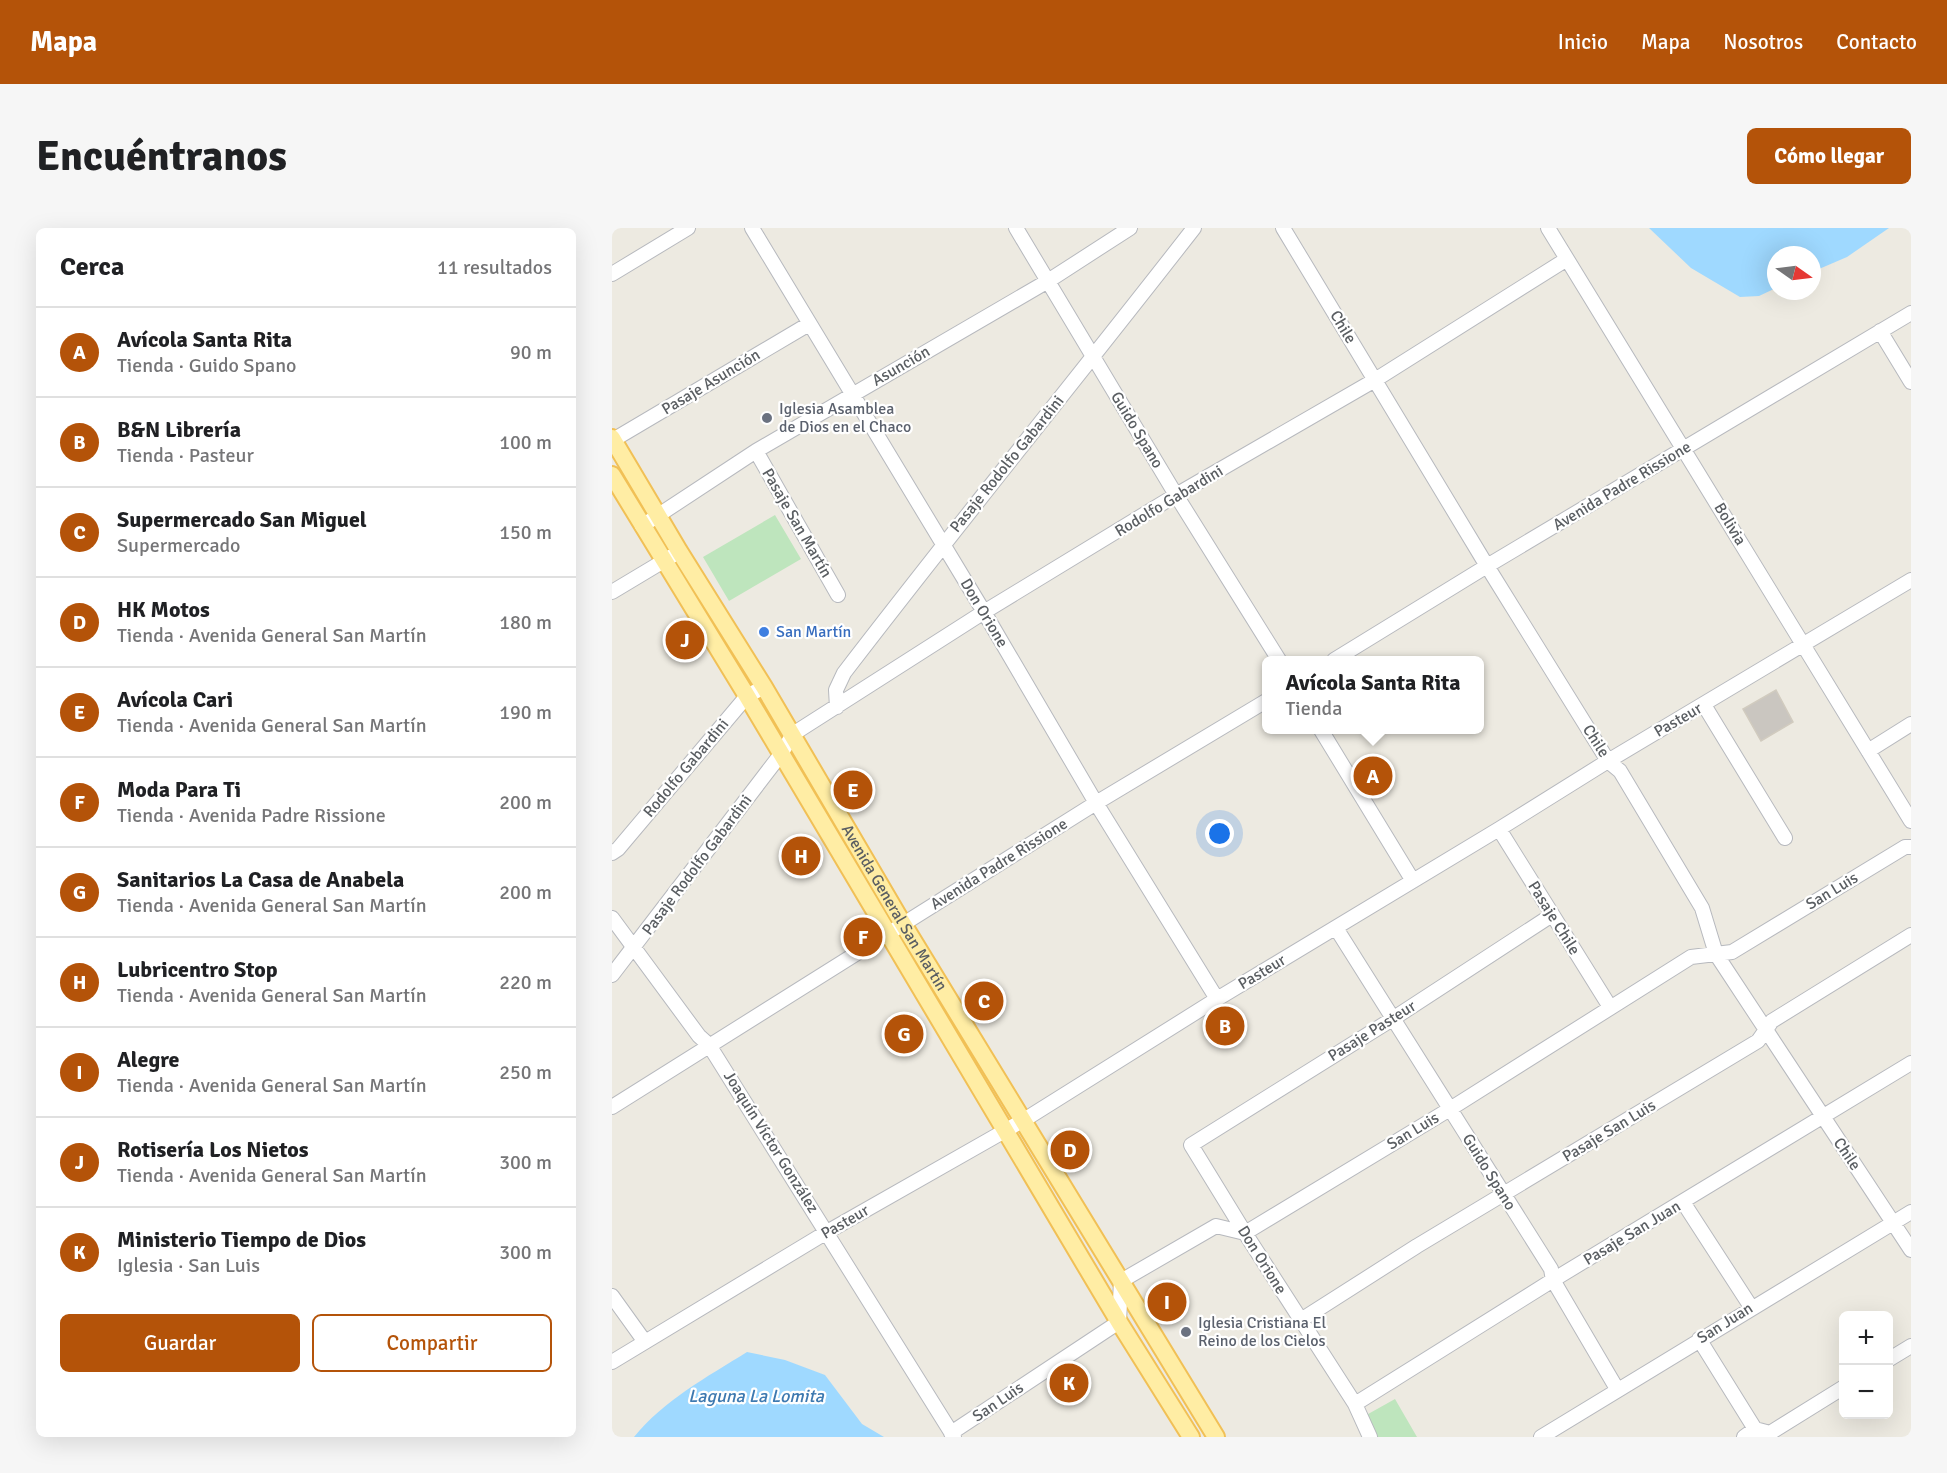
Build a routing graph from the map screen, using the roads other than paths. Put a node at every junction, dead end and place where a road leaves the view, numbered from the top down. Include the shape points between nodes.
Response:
1 (688, 228) edge
2 (752, 228) edge
3 (1016, 228) edge
4 (1130, 228) edge
5 (1194, 228) edge
6 (1283, 228) edge
7 (1548, 228) edge
8 (1567, 258) junction
9 (612, 274) edge
10 (1048, 281) junction
11 (1911, 313) edge
12 (809, 324) junction
13 (1880, 331) junction
14 (1093, 357) junction
15 (1375, 380) junction
16 (1911, 382) edge
17 (853, 394) junction
18 (613, 439) edge
19 (1683, 449) junction
20 (756, 451) junction
21 (612, 475) edge
22 (1176, 495) junction
23 (658, 516) junction
24 (642, 525) junction
25 (943, 544) junction
26 (679, 551) junction
27 (664, 562) junction
28 (1487, 566) junction
29 (1911, 580) edge
30 (612, 592) edge
31 (838, 595) dead end
32 (984, 612) junction
33 (1803, 645) junction
34 (1277, 656) edge
35 (1341, 656) edge
36 (764, 687) junction
37 (747, 696) junction
38 (1262, 703) edge
39 (1704, 705) junction
40 (837, 707) junction
41 (1911, 724) edge
42 (793, 734) junction
43 (1324, 734) edge
44 (1868, 750) junction
45 (781, 754) junction
46 (1608, 761) junction
47 (1096, 803) junction
48 (1911, 821) edge
49 (1499, 829) junction
50 (1785, 838) dead end
51 (1911, 847) edge
52 (612, 853) edge
53 (1413, 881) junction
54 (1552, 915) junction
55 (612, 918) edge
56 (903, 924) junction
57 (1336, 928) junction
58 (888, 933) junction
59 (1911, 935) edge
60 (633, 948) junction
61 (1716, 954) junction
62 (612, 975) edge
63 (1216, 999) junction
64 (1610, 1007) junction
65 (1394, 1018) junction
66 (1766, 1031) junction
67 (709, 1045) junction
68 (1911, 1063) edge
69 (612, 1107) edge
70 (1450, 1109) junction
71 (1823, 1117) junction
72 (1024, 1120) junction
73 (1005, 1130) junction
74 (1191, 1145) joint
75 (1503, 1195) junction
76 (1683, 1202) junction
77 (1911, 1212) edge
78 (1893, 1223) junction
79 (827, 1232) junction
80 (1245, 1233) junction
81 (1911, 1250) edge
82 (1553, 1280) junction
83 (1121, 1281) junction
84 (612, 1296) edge
85 (1751, 1307) junction
86 (1301, 1320) junction
87 (1119, 1322) junction
88 (1699, 1339) junction
89 (645, 1342) junction
90 (1911, 1346) edge
91 (1893, 1357) edge
92 (612, 1362) edge
93 (1617, 1389) junction
94 (1839, 1390) edge
95 (1355, 1404) junction
96 (1749, 1433) edge
97 (952, 1435) edge
98 (1191, 1437) edge
99 (1216, 1437) edge
100 (1370, 1437) edge
101 (1541, 1437) edge

1 - 9 street
2 - 12 street, Don Orione
3 - 10 street, Guido Spano
4 - 10 street, Asunción
5 - 14 street, Pasaje Rodolfo Gabardini
6 - 15 street, Chile
7 - 8 street, Bolivia
8 - 15 street, Rodolfo Gabardini
8 - 19 street, Bolivia
10 - 14 street, Guido Spano
10 - 17 street, Asunción
11 - 13 street, Avenida Padre Rissione
12 - 17 street, Don Orione
12 - 18 street, Pasaje Asunción
13 - 16 street
13 - 19 street, Avenida Padre Rissione
14 - 22 street, Guido Spano
14 - 25 street, Pasaje Rodolfo Gabardini
15 - 22 street, Rodolfo Gabardini
15 - 28 street, Chile
17 - 20 street, Asunción
17 - 25 street, Don Orione
18 - 23 main road, Avenida General San Martín
19 - 28 street, Avenida Padre Rissione
19 - 33 street, Bolivia
20 - 23 street, Asunción
20 - 31 street, Pasaje San Martín
21 - 24 main road, Avenida General San Martín
22 - 32 street, Rodolfo Gabardini
22 - 34 street, Guido Spano
23 - 24 street, Asunción
23 - 26 main road, Avenida General San Martín
24 - 27 main road, Avenida General San Martín
25 - 32 street, Don Orione
25 - 40 street, Pasaje Rodolfo Gabardini via 844,673 836,690
26 - 27 street
26 - 36 main road, Avenida General San Martín
27 - 30 street
27 - 37 main road, Avenida General San Martín
28 - 35 street, Avenida Padre Rissione
28 - 46 street, Chile
29 - 33 street, Pasteur
32 - 40 street, Rodolfo Gabardini
32 - 47 street, Don Orione
33 - 39 street, Pasteur
33 - 44 street, Bolivia
36 - 37 street, Rodolfo Gabardini
36 - 42 main road, Avenida General San Martín
37 - 45 main road, Avenida General San Martín
37 - 52 street, Rodolfo Gabardini
38 - 47 street, Avenida Padre Rissione
39 - 46 street, Pasteur
39 - 50 street
40 - 42 street, Rodolfo Gabardini
41 - 44 street
42 - 45 street, Rodolfo Gabardini
42 - 56 main road, Avenida General San Martín
43 - 53 street
44 - 48 street, Bolivia
45 - 58 main road, Avenida General San Martín
45 - 60 street, Pasaje Rodolfo Gabardini
46 - 49 street, Pasteur
46 - 61 street, Chile via 1620,771 1702,908
47 - 56 street, Avenida Padre Rissione
47 - 63 street, Don Orione
49 - 53 street, Pasteur
49 - 54 street, Pasaje Chile
51 - 61 street, San Luis via 1905,847 1732,952
53 - 57 street, Pasteur
54 - 64 street, Pasaje Chile
54 - 65 street, Pasaje Pasteur
55 - 60 street, Joaquín Víctor González
56 - 58 street, Avenida Padre Rissione
56 - 72 main road, Avenida General San Martín
57 - 63 street, Pasteur
57 - 65 street, Guido Spano
58 - 67 street, Avenida Padre Rissione
58 - 73 main road, Avenida General San Martín
59 - 66 street, Pasaje San Luis via 1772,1021
60 - 62 street, Pasaje Rodolfo Gabardini
60 - 67 street, Joaquín Víctor González
61 - 64 street, San Luis via 1691,957
61 - 66 street, Chile
63 - 72 street, Pasteur
64 - 70 street, San Luis
65 - 70 street, Guido Spano
65 - 74 street, Pasaje Pasteur
66 - 71 street, Chile
66 - 75 street, Pasaje San Luis via 1758,1041
67 - 69 street, Avenida Padre Rissione
67 - 79 street, Joaquín Víctor González
68 - 71 street, Pasaje San Juan
70 - 75 street, Guido Spano
70 - 80 street, San Luis
71 - 76 street, Pasaje San Juan
71 - 78 street, Chile
72 - 73 street, Pasteur
72 - 83 main road, Avenida General San Martín
73 - 79 street, Pasteur
73 - 87 main road, Avenida General San Martín
74 - 80 street, Don Orione
75 - 82 street, Guido Spano via 1551,1269
75 - 86 street, Pasaje San Luis
76 - 82 street, Pasaje San Juan
76 - 85 street
77 - 78 street, San Juan
78 - 81 street, Chile
78 - 85 street, San Juan
79 - 89 street, Pasteur
79 - 97 street, Joaquín Víctor González
80 - 83 street via 1216,1226
80 - 86 street, Don Orione
82 - 93 street, Guido Spano
82 - 95 street, Pasaje San Juan
83 - 87 street
83 - 99 main road, Avenida General San Martín
84 - 89 street
85 - 88 street, San Juan
86 - 95 street, Don Orione
87 - 97 street, San Luis
87 - 98 main road, Avenida General San Martín
88 - 93 street, San Juan
88 - 96 street
89 - 92 street, Pasteur
90 - 91 street
93 - 101 street, San Juan
94 - 96 street via 1770,1433
95 - 100 street, Don Orione

